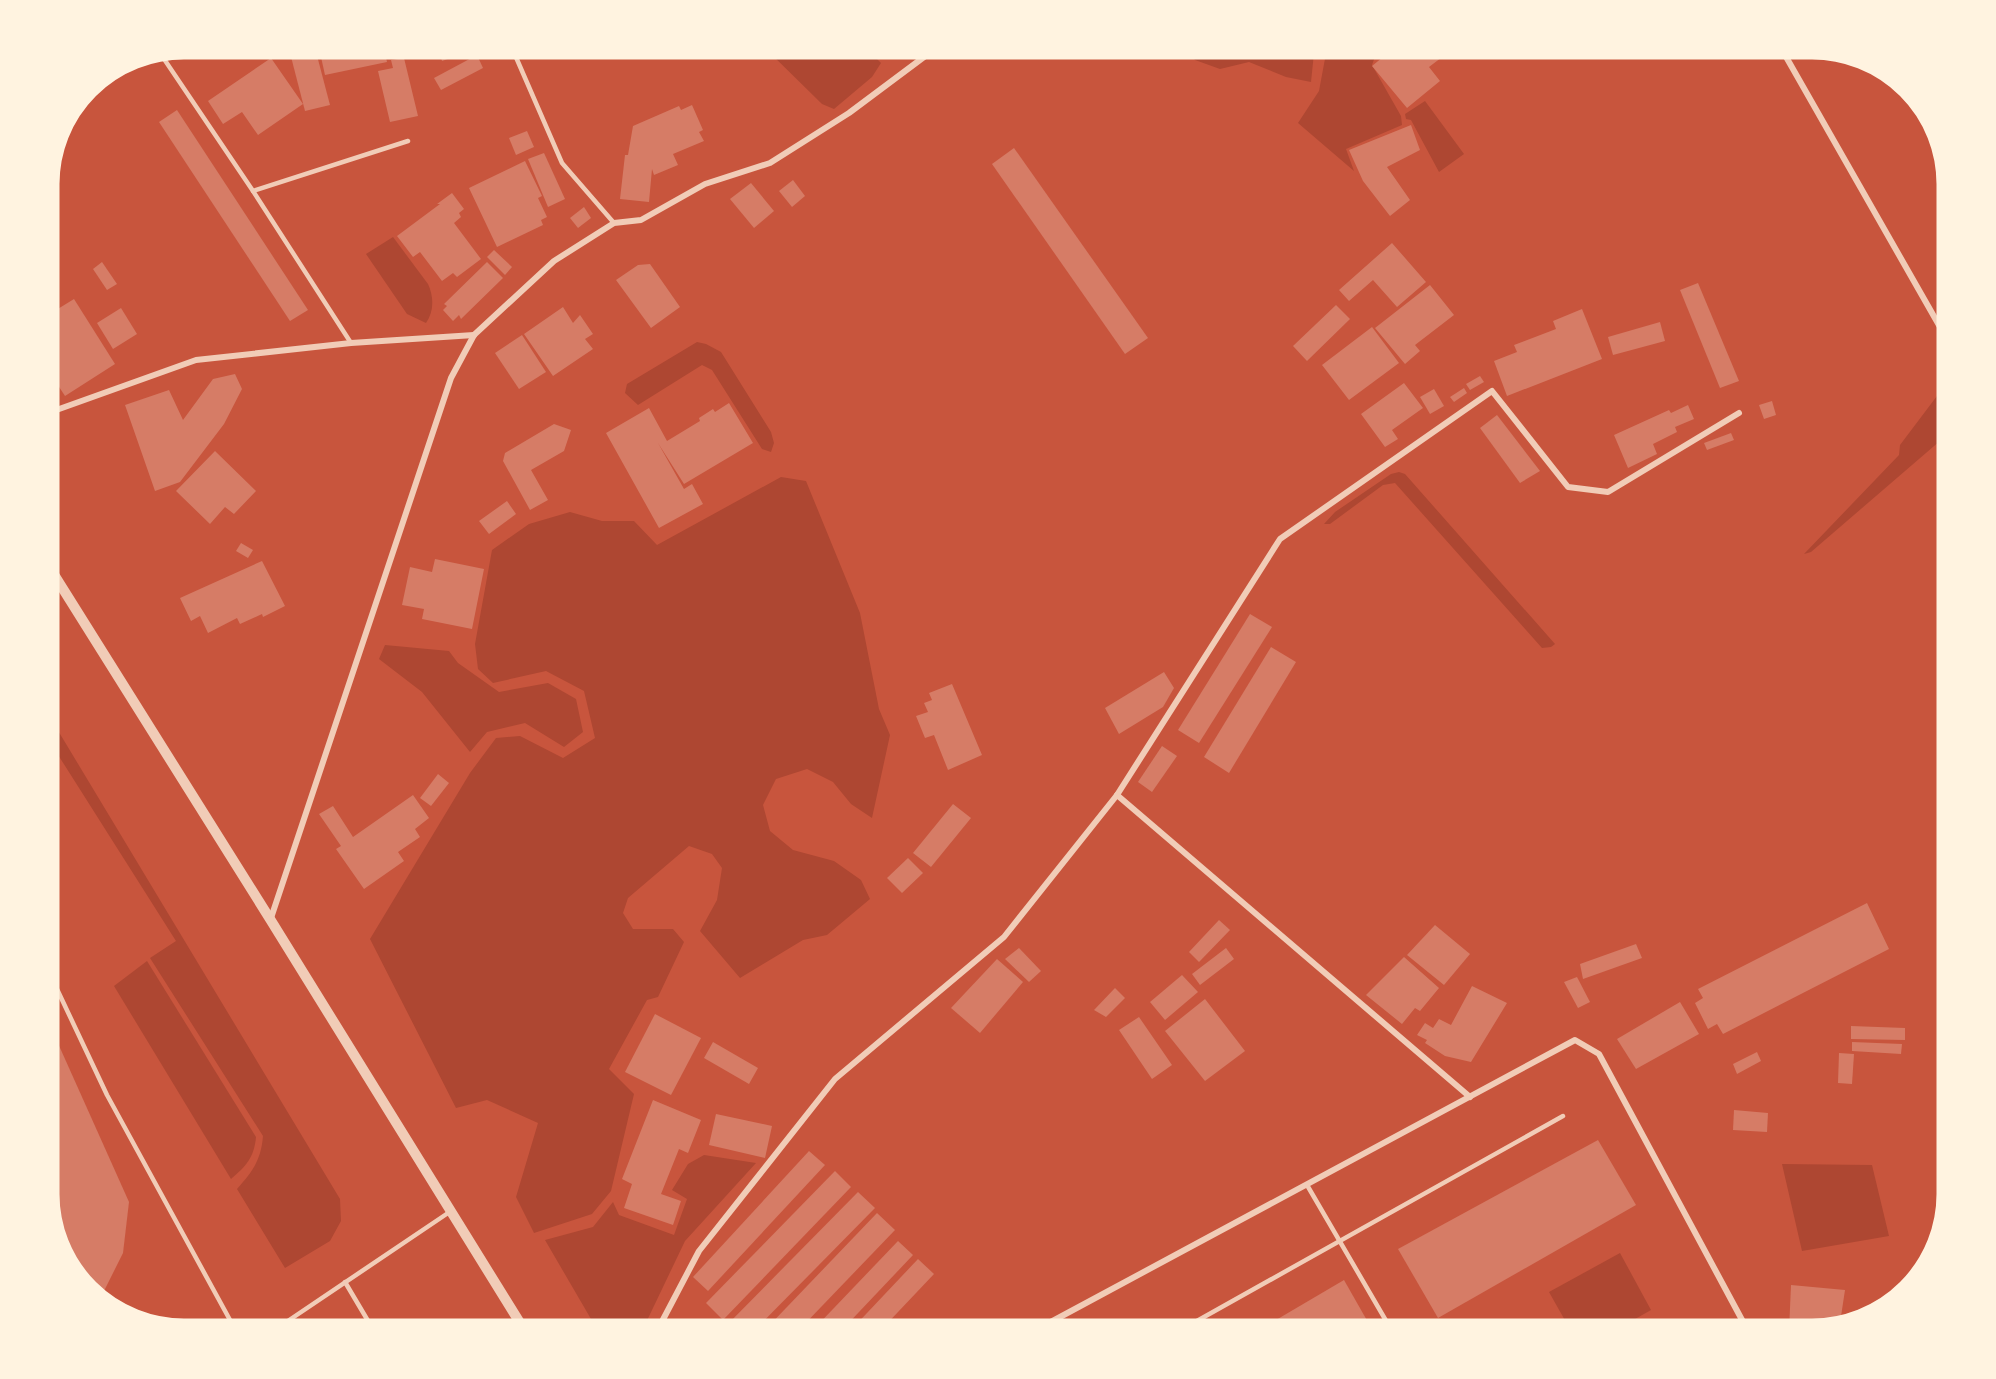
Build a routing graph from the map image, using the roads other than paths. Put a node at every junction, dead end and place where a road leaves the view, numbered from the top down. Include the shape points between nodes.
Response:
1 (516, 58) edge
2 (923, 58) edge
3 (1787, 58) edge
4 (164, 60) edge
5 (408, 141) dead end
6 (253, 191) junction
7 (614, 223) junction
8 (1938, 323) edge
9 (474, 335) junction
10 (351, 343) junction
11 (59, 408) edge
12 (1739, 413) dead end
13 (59, 583) edge
14 (1117, 795) junction
15 (270, 919) junction
16 (59, 993) edge
17 (1470, 1096) junction
18 (1563, 1116) dead end
19 (1307, 1185) junction
20 (451, 1211) junction
21 (1340, 1241) junction
22 (345, 1282) junction
23 (230, 1320) edge
24 (289, 1320) edge
25 (367, 1320) edge
26 (518, 1320) edge
27 (663, 1320) edge
28 (1055, 1320) edge
29 (1199, 1320) edge
30 (1386, 1320) edge
31 (1742, 1320) edge

1 - 7 lane via 562,163
2 - 7 street via 849,113 770,163 705,184 641,220
3 - 8 street
4 - 6 lane
5 - 6 lane
6 - 10 lane
7 - 9 street via 554,261
9 - 10 street
9 - 15 street via 451,378
10 - 11 street via 196,360
12 - 14 street via 1608,492 1568,487 1492,391 1280,539
13 - 15 street
14 - 17 street
14 - 27 street via 1004,937 835,1079 699,1251
15 - 20 street
16 - 23 lane via 107,1095
17 - 19 street
17 - 31 street via 1575,1040 1599,1054
18 - 21 lane
19 - 21 lane
19 - 28 street
20 - 22 lane
20 - 26 street
21 - 29 lane
21 - 30 lane
22 - 24 lane
22 - 25 lane

